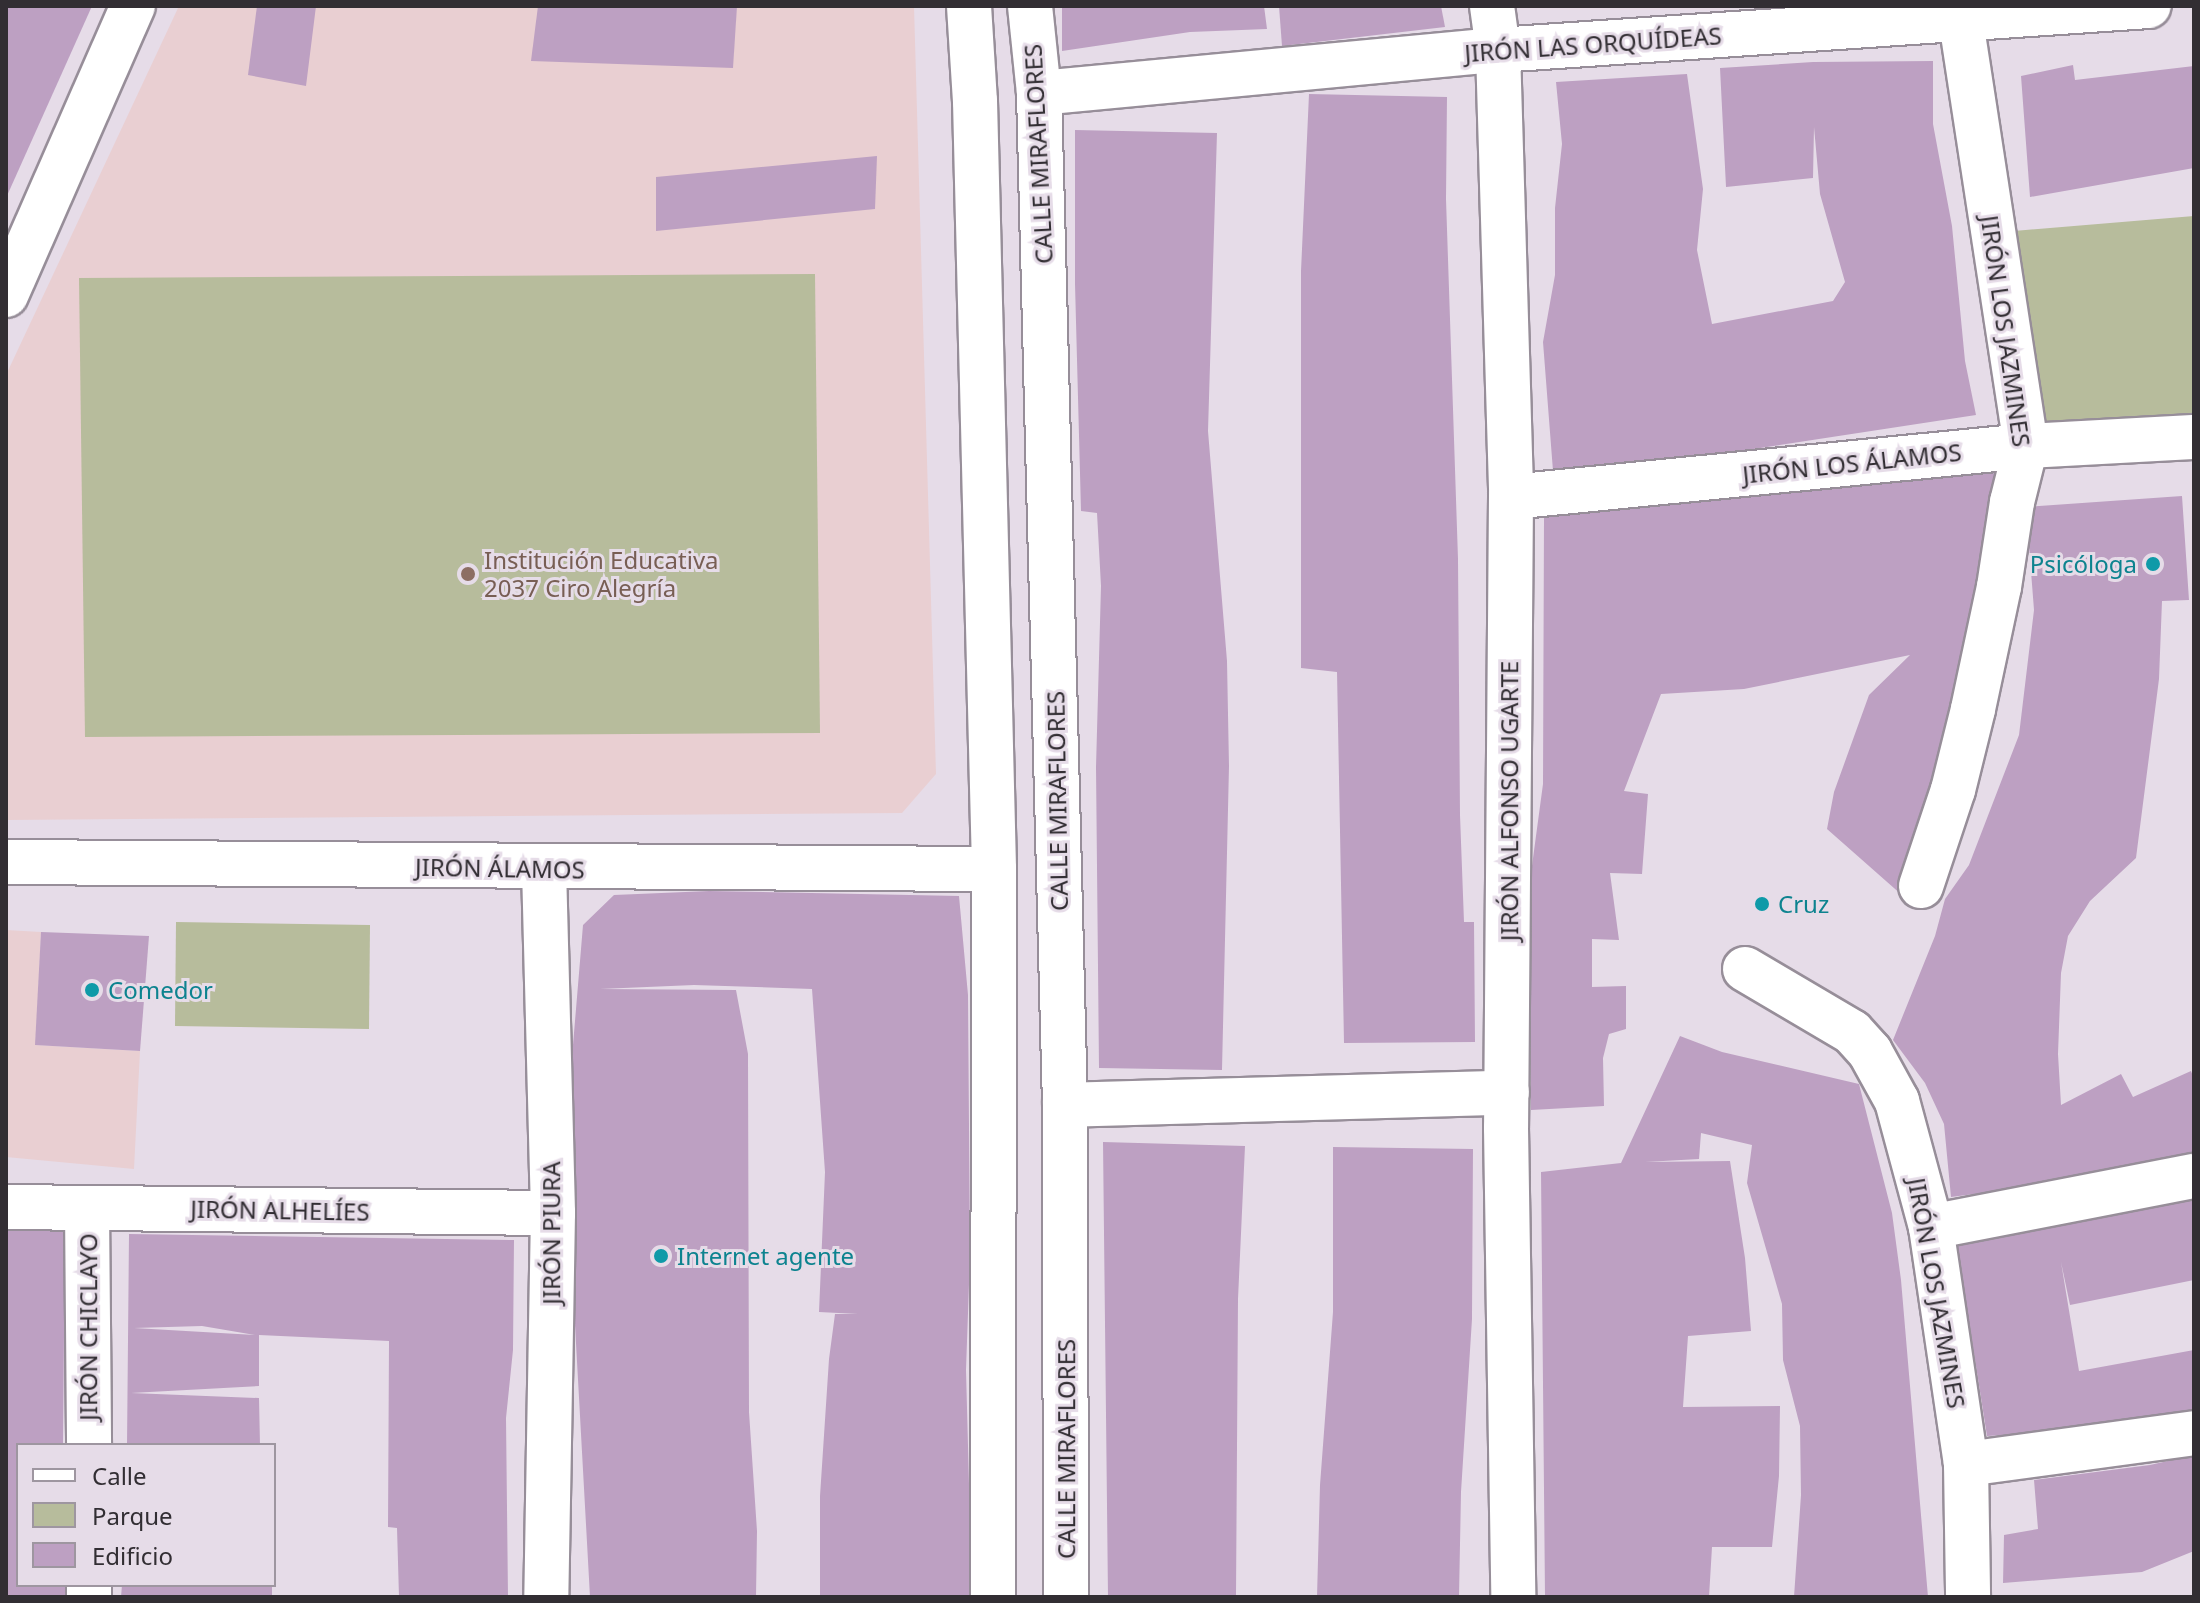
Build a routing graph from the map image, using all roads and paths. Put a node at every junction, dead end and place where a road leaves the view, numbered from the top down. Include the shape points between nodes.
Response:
1 (133, 6) edge
2 (969, 6) edge
3 (1030, 6) edge
4 (1492, 6) edge
5 (2149, 6) edge
6 (1960, 12) edge
7 (1498, 50) junction
8 (1039, 93) junction
9 (6, 295) edge
10 (2194, 437) edge
11 (2026, 446) junction
12 (1511, 497) junction
13 (6, 862) edge
14 (544, 868) junction
15 (994, 869) junction
16 (1921, 886) dead end
17 (1745, 969) dead end
18 (1507, 1093) junction
19 (1065, 1105) junction
20 (2194, 1176) edge
21 (6, 1207) edge
22 (87, 1208) junction
23 (553, 1213) junction
24 (1931, 1227) junction
25 (2194, 1433) edge
26 (89, 1443) edge
27 (1966, 1464) junction
28 (546, 1597) edge
29 (993, 1597) edge
30 (1066, 1597) edge
31 (1513, 1597) edge
32 (1968, 1597) edge

1 - 9 street
2 - 15 street
3 - 8 street, CALLE MIRAFLORES
4 - 7 street, JIRÓN ALFONSO UGARTE
5 - 6 street, JIRÓN LAS ORQUÍDEAS
6 - 7 street, JIRÓN LAS ORQUÍDEAS
6 - 11 street, JIRÓN LOS JAZMINES
7 - 8 street, JIRÓN LAS ORQUÍDEAS
7 - 12 street, JIRÓN ALFONSO UGARTE
8 - 19 street, CALLE MIRAFLORES
10 - 11 street, JIRÓN LOS ÁLAMOS
11 - 12 street, JIRÓN LOS ÁLAMOS
11 - 16 street, JIRÓN LOS JAZMINES via 1973,709
12 - 18 street, JIRÓN ALFONSO UGARTE
13 - 14 street, JIRÓN ÁLAMOS
14 - 15 street, JIRÓN ÁLAMOS
14 - 23 street, JIRÓN PIURA
15 - 29 street
17 - 24 street, JIRÓN LOS JAZMINES via 1852,1032 1870,1052 1897,1101
18 - 19 street
18 - 31 street, JIRÓN ALFONSO UGARTE
19 - 30 street, CALLE MIRAFLORES
20 - 24 street
21 - 22 street, JIRÓN ALHELÍES
22 - 23 street, JIRÓN ALHELÍES
22 - 26 street, JIRÓN CHICLAYO
23 - 28 street, JIRÓN PIURA
24 - 27 street, JIRÓN LOS JAZMINES
25 - 27 street
27 - 32 street, JIRÓN LOS JAZMINES

